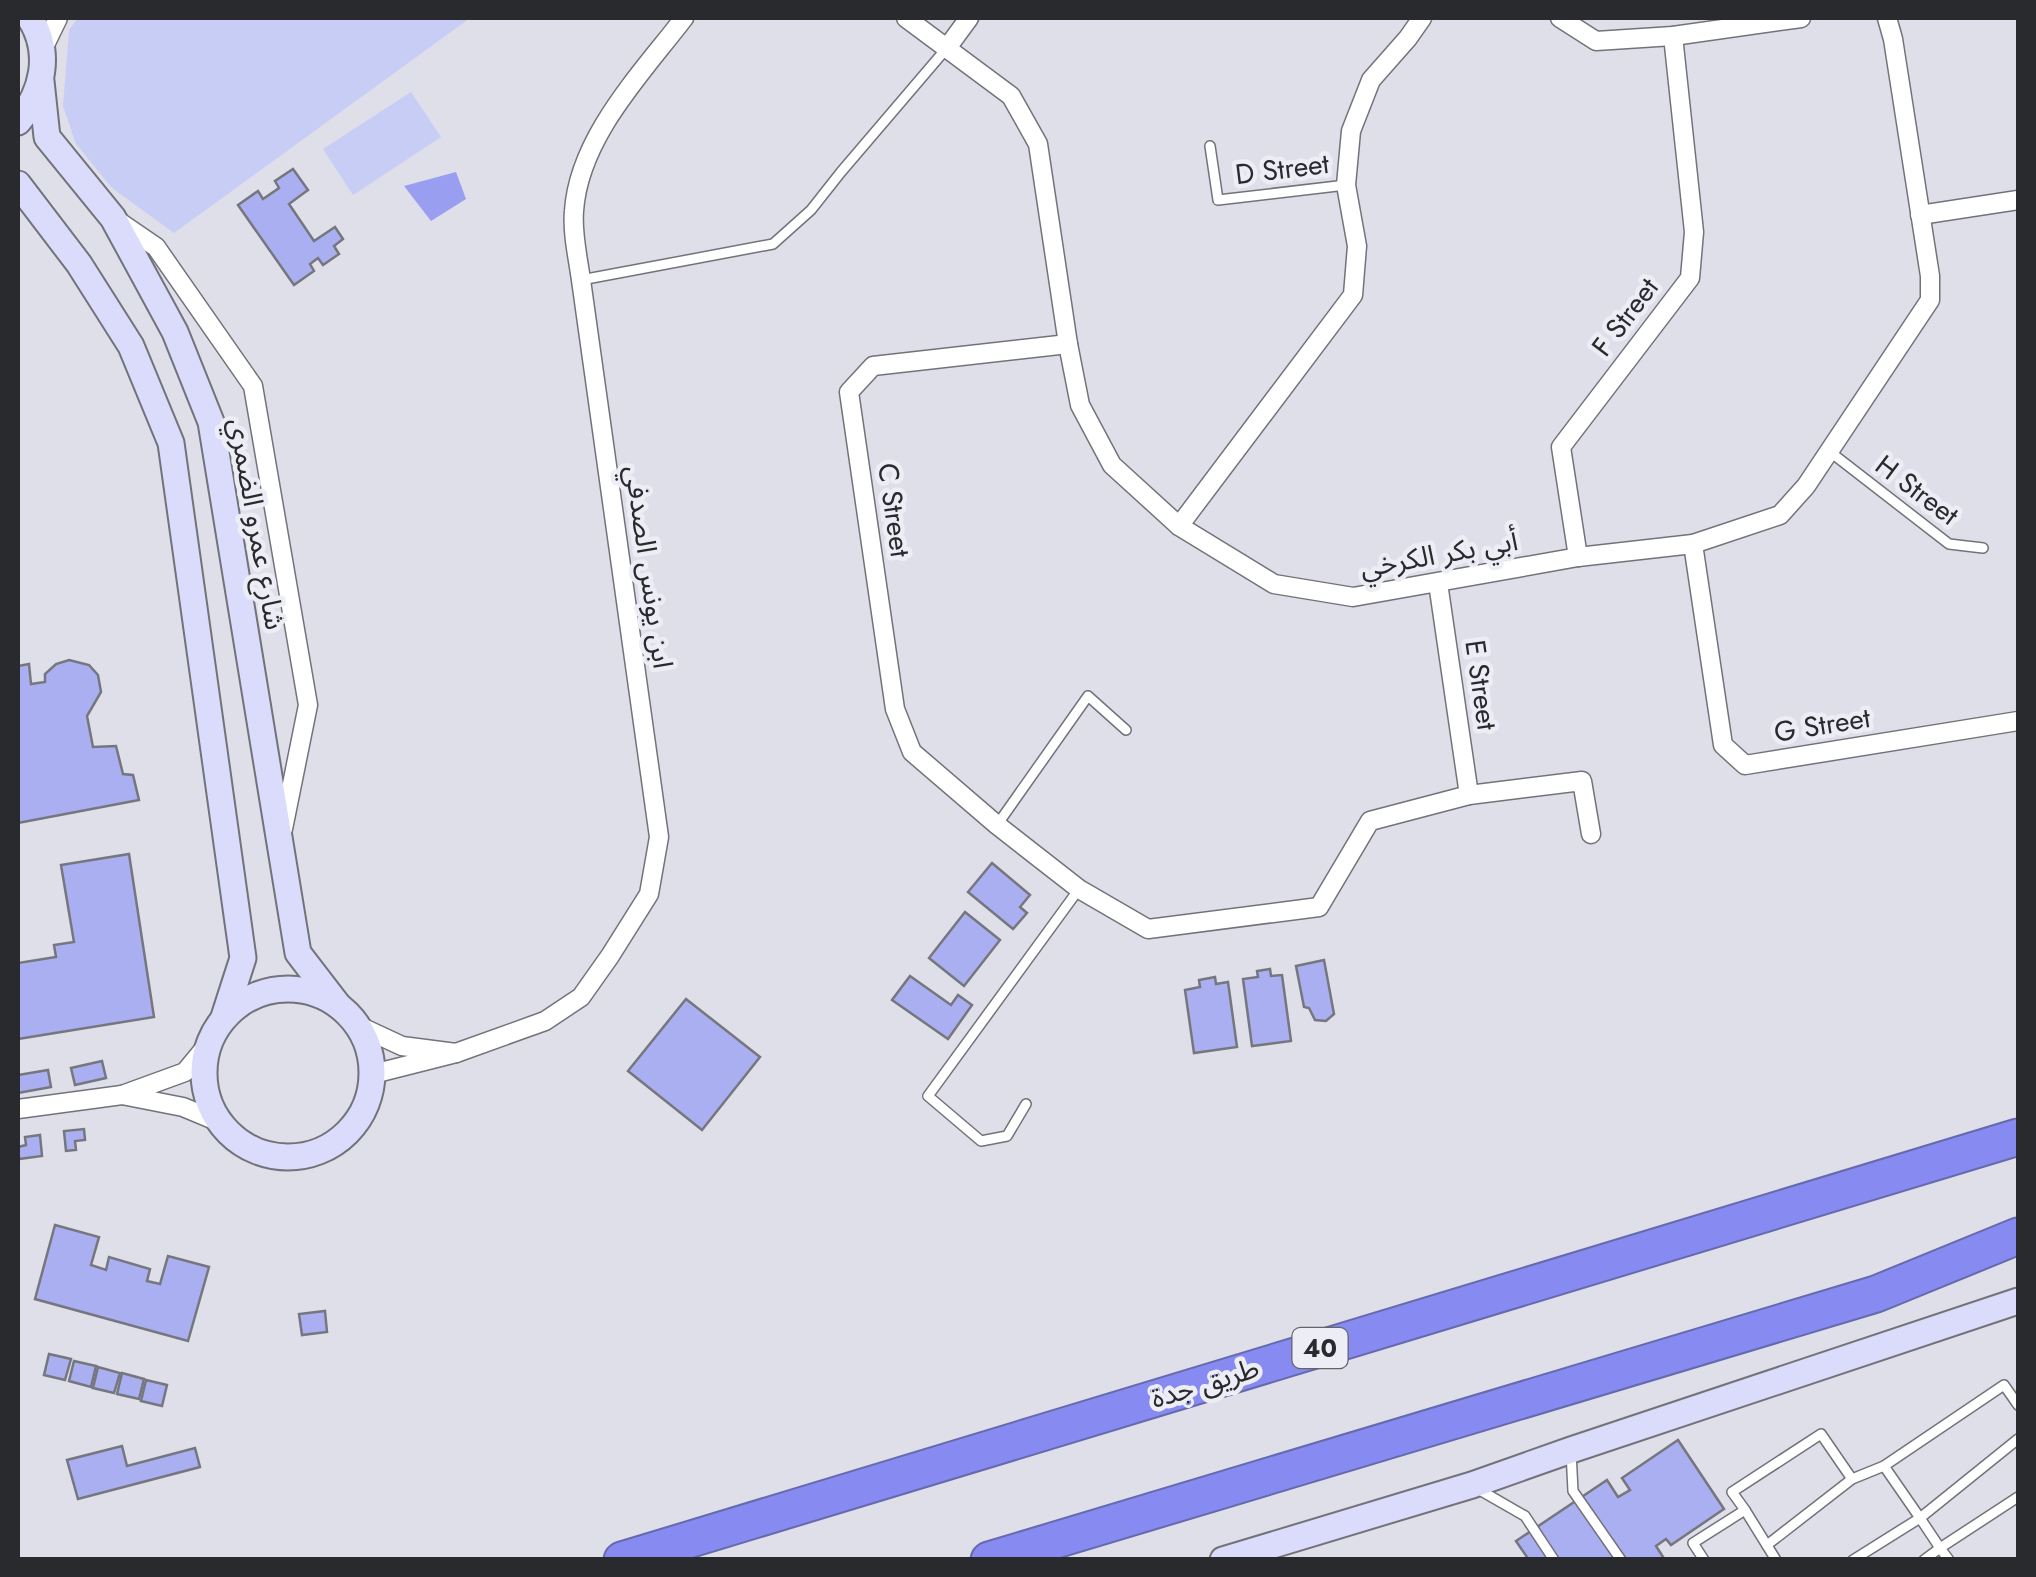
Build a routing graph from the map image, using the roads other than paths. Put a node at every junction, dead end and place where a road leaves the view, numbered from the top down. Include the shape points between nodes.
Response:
1 (30, 18) edge
2 (58, 18) edge
3 (684, 18) edge
4 (906, 18) edge
5 (968, 18) edge
6 (1422, 18) edge
7 (1560, 18) edge
8 (1801, 18) edge
9 (1887, 18) edge
10 (1673, 36) junction
11 (947, 48) junction
12 (42, 51) junction
13 (41, 81) junction
14 (18, 122) edge
15 (1210, 146) dead end
16 (18, 184) edge
17 (1346, 184) junction
18 (2018, 200) edge
19 (1920, 215) junction
20 (113, 218) junction
21 (580, 280) junction
22 (1068, 344) junction
23 (1829, 451) junction
24 (1179, 526) junction
25 (1693, 544) junction
26 (1983, 548) dead end
27 (1578, 557) junction
28 (1438, 583) junction
29 (2018, 721) edge
30 (1126, 730) dead end
31 (1469, 795) junction
32 (997, 825) junction
33 (1592, 834) dead end
34 (281, 839) junction
35 (1079, 889) junction
36 (338, 1005) junction
37 (224, 1018) junction
38 (359, 1026) junction
39 (209, 1042) junction
40 (456, 1053) junction
41 (373, 1074) junction
42 (122, 1095) junction
43 (1026, 1104) dead end
44 (18, 1109) edge
45 (219, 1122) junction
46 (2018, 1138) edge
47 (2018, 1236) edge
48 (2018, 1301) edge
49 (2018, 1405) edge
50 (2018, 1440) edge
51 (1570, 1450) junction
52 (1884, 1466) junction
53 (1852, 1479) junction
54 (1472, 1485) junction
55 (2018, 1496) edge
56 (1745, 1510) junction
57 (1920, 1518) junction
58 (1767, 1546) junction
59 (1940, 1548) junction
60 (622, 1560) edge
61 (989, 1560) edge
62 (1222, 1560) edge
63 (1554, 1560) edge
64 (1621, 1560) edge
65 (1704, 1560) edge
66 (1776, 1560) edge
67 (1853, 1560) edge
68 (1924, 1560) edge
69 (1949, 1560) edge

1 - 12 street
2 - 12 street
3 - 21 street, ابن يونس الصدفي via 606,120 585,162 574,211
4 - 11 street, أبي بكر الكرخي
5 - 11 street
6 - 17 street via 1371,80 1352,130
7 - 10 street via 1596,41
8 - 10 street
9 - 19 street, أبي بكر الكرخي
10 - 27 street, F Street via 1694,232 1690,278 1561,448
11 - 21 lane via 812,210 773,244
11 - 22 street, أبي بكر الكرخي via 1011,96 1038,144
12 - 13 street, شارع عمرو الضمري
13 - 14 street
13 - 20 street, شارع عمرو الضمري via 47,137
15 - 17 lane, D Street via 1218,200
16 - 37 street via 130,346 171,443 243,958
17 - 24 street via 1356,246 1353,294
18 - 19 street
19 - 23 street, أبي بكر الكرخي via 1930,300
20 - 34 street, شارع عمرو الضمري via 175,332 211,422
20 - 34 street via 156,246 253,386 308,705
21 - 40 street, ابن يونس الصدفي via 659,837 649,894 580,997 545,1020
22 - 24 street, أبي بكر الكرخي via 1080,405 1112,464
22 - 32 street, C Street via 873,366 849,392 895,709 912,752
23 - 25 street, أبي بكر الكرخي via 1780,515
23 - 26 lane, H Street via 1949,544
24 - 28 street, أبي بكر الكرخي via 1274,584 1353,597
25 - 27 street, أبي بكر الكرخي
25 - 29 street, G Street via 1723,746 1745,765
27 - 28 street, أبي بكر الكرخي
28 - 31 street, E Street
30 - 32 lane via 1088,696
31 - 33 street, C Street via 1582,780
31 - 35 street, C Street via 1370,820 1319,907 1148,929
32 - 35 street, C Street
34 - 36 street, شارع عمرو الضمري via 298,953
35 - 43 lane via 928,1096 982,1141 1007,1136
36 - 37 street via 292,988 243,1001
36 - 38 street
37 - 39 street
38 - 40 street via 402,1046
38 - 41 street
39 - 42 street via 185,1072
39 - 45 street via 207,1098
40 - 41 street, ابن يونس الصدفي
41 - 45 street via 356,1123 314,1153 262,1153
42 - 44 street
42 - 45 street
46 - 60 highway, طريق جدة / 40
47 - 61 highway via 1876,1294
48 - 51 street
49 - 52 lane via 2004,1384
50 - 57 lane
51 - 54 street
51 - 64 lane via 1573,1491
52 - 53 lane
52 - 57 lane
53 - 56 lane via 1821,1434 1732,1492
53 - 58 lane
54 - 62 street
54 - 63 lane via 1526,1516
55 - 59 lane
56 - 58 lane
56 - 65 lane via 1693,1543
57 - 59 lane
57 - 67 lane
58 - 66 lane
59 - 68 lane
59 - 69 lane

